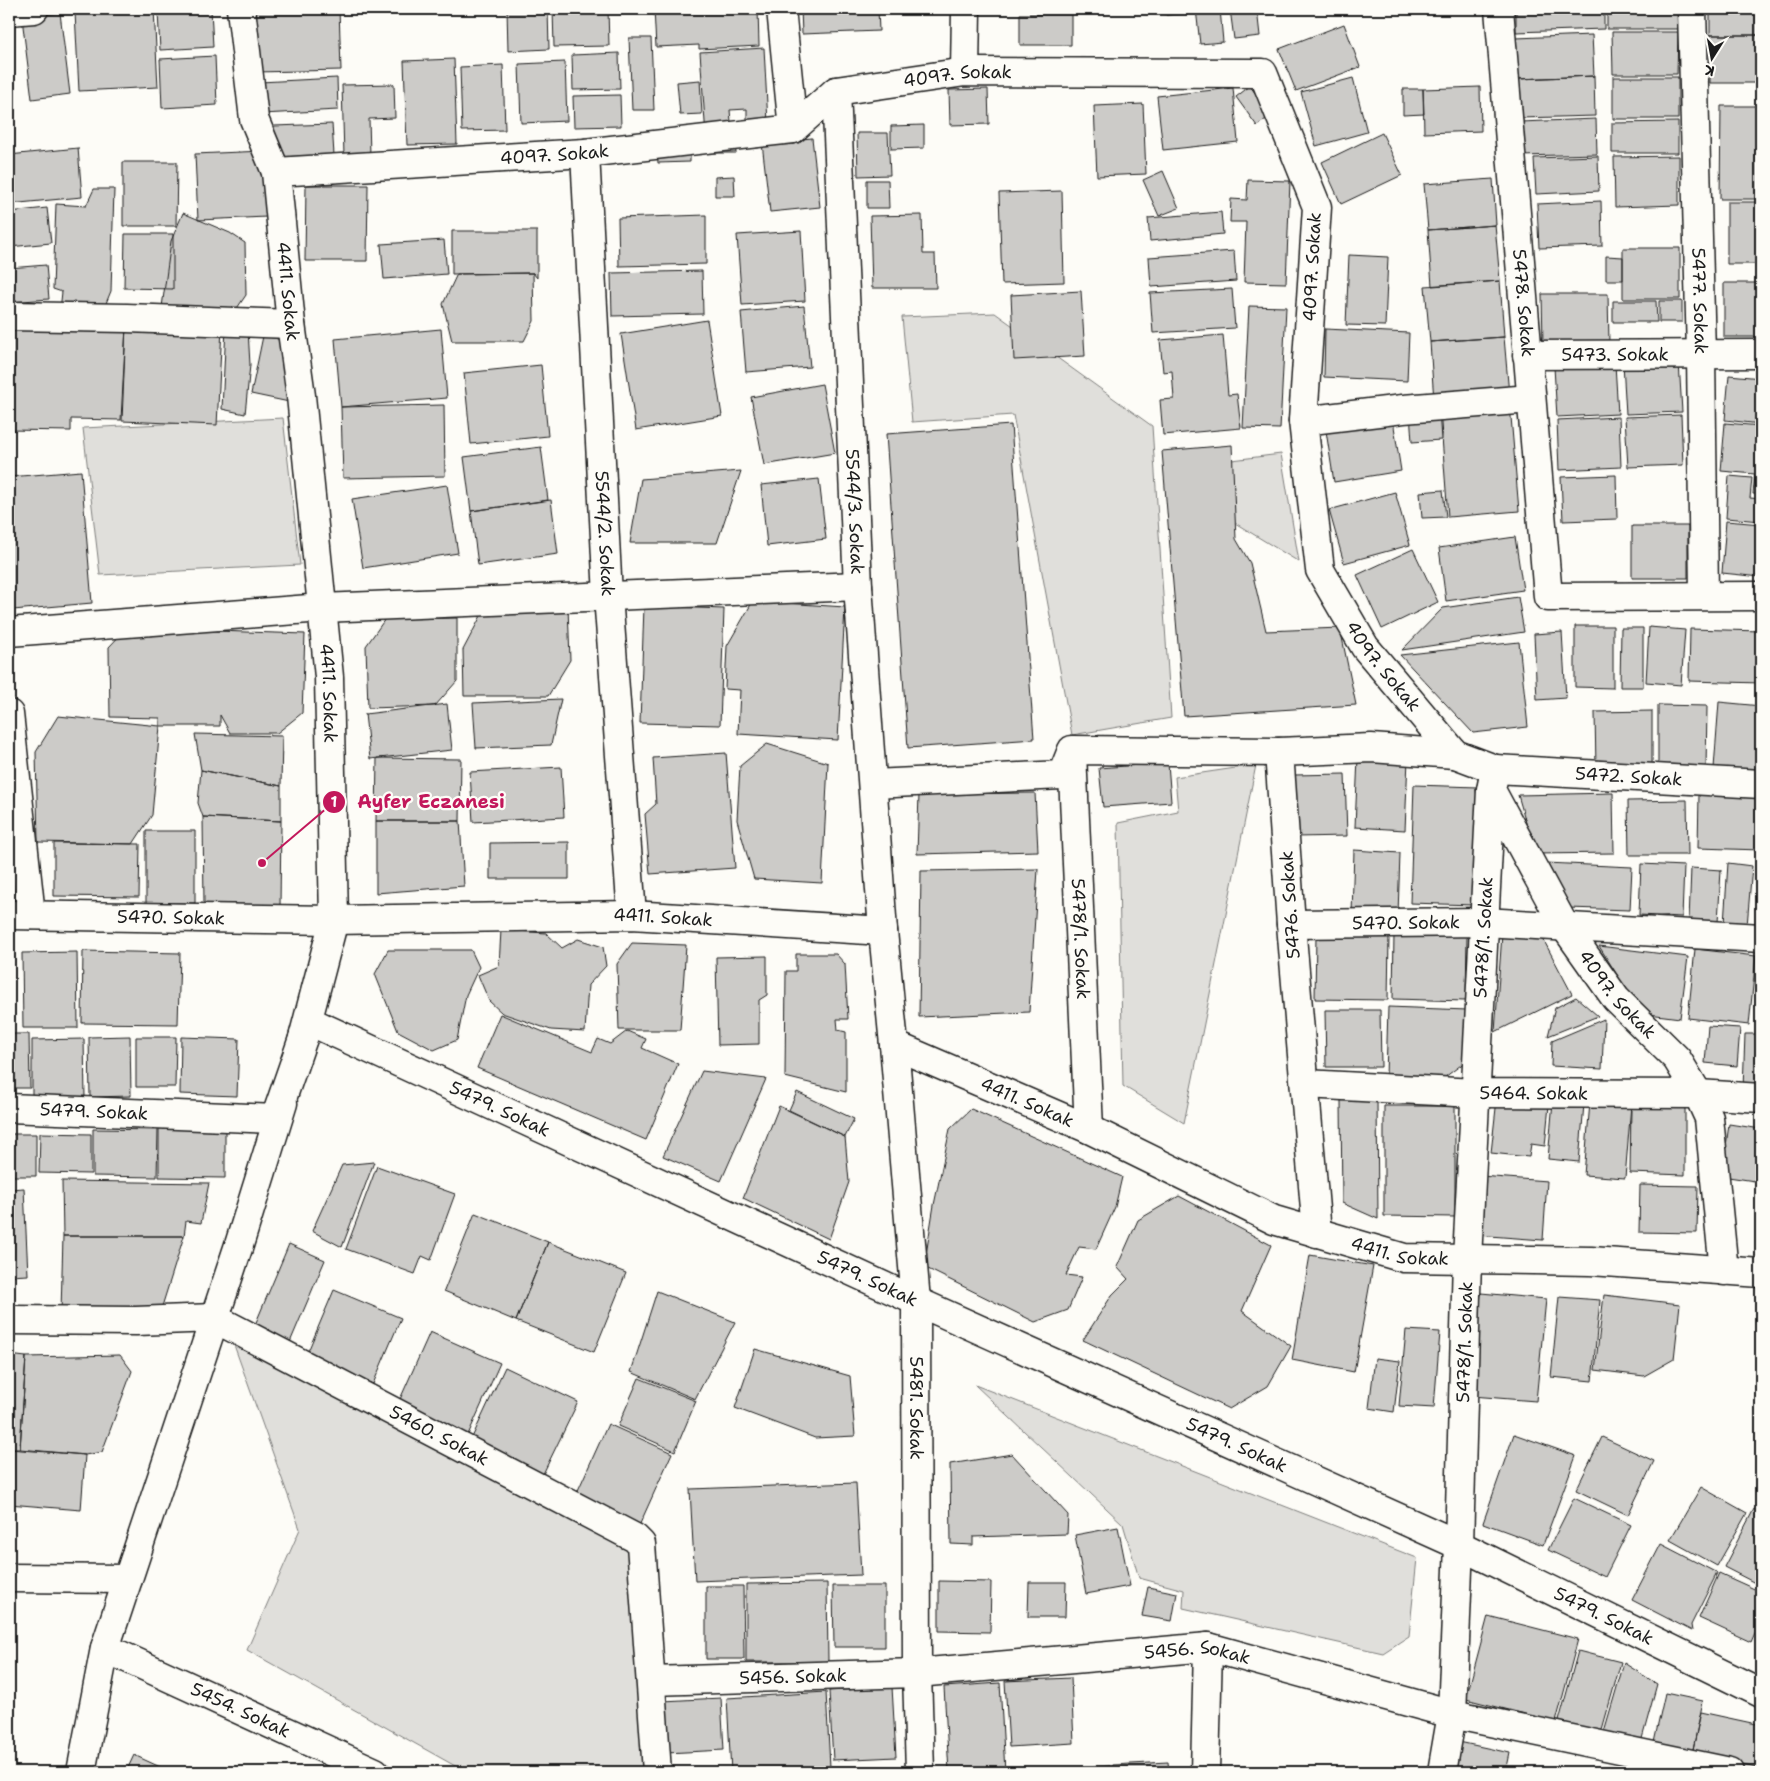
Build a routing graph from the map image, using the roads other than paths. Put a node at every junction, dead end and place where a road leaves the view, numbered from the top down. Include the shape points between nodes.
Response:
1 (34, 9) edge
2 (240, 9) edge
3 (781, 9) edge
4 (966, 9) edge
5 (1499, 9) edge
6 (1692, 9) edge
7 (9, 11) edge
8 (966, 72) junction
9 (836, 91) junction
10 (793, 129) junction
11 (585, 153) junction
12 (276, 172) junction
13 (9, 316) edge
14 (291, 324) junction
15 (1701, 354) junction
16 (1761, 354) edge
17 (1527, 355) junction
18 (1531, 399) junction
19 (1303, 420) junction
20 (858, 586) junction
21 (1704, 595) junction
22 (608, 596) junction
23 (1761, 596) edge
24 (322, 608) junction
25 (9, 632) edge
26 (9, 714) edge
27 (1072, 750) junction
28 (1279, 752) junction
29 (1455, 754) junction
30 (1493, 779) junction
31 (873, 784) junction
32 (1761, 784) edge
33 (20, 915) edge
34 (632, 915) junction
35 (334, 920) junction
36 (1484, 922) junction
37 (1291, 924) junction
38 (1565, 927) junction
39 (884, 931) junction
40 (1761, 938) edge
41 (309, 1021) junction
42 (894, 1046) junction
43 (1305, 1084) junction
44 (1475, 1093) junction
45 (1698, 1094) junction
46 (1761, 1098) edge
47 (9, 1108) edge
48 (1089, 1128) junction
49 (1317, 1233) junction
50 (1467, 1259) junction
51 (1724, 1271) junction
52 (1761, 1274) edge
53 (916, 1301) junction
54 (214, 1318) junction
55 (9, 1320) edge
56 (1459, 1545) junction
57 (9, 1578) edge
58 (128, 1579) junction
59 (1208, 1647) junction
60 (105, 1648) junction
61 (917, 1673) junction
62 (651, 1682) junction
63 (1761, 1693) edge
64 (1452, 1714) junction
65 (81, 1772) edge
66 (375, 1772) edge
67 (657, 1772) edge
68 (920, 1772) edge
69 (1205, 1772) edge
70 (1442, 1772) edge
71 (1730, 1772) edge

1 - 7 street
2 - 12 street, 4411. Sokak via 254,118
3 - 10 street
4 - 8 street
5 - 17 street, 5478. Sokak
6 - 15 street, 5477. Sokak
8 - 9 street, 4097. Sokak
8 - 19 street, 4097. Sokak via 1263,73 1317,207
9 - 10 street
9 - 20 street, 5544/3. Sokak
10 - 11 street, 4097. Sokak
11 - 12 street, 4097. Sokak
11 - 22 street, 5544/2. Sokak
12 - 14 street, 4411. Sokak
13 - 14 street
14 - 24 street, 4411. Sokak via 302,396
15 - 16 street, 5473. Sokak
15 - 17 street, 5473. Sokak
15 - 21 street, 5477. Sokak
17 - 18 street, 5478. Sokak
18 - 19 street
18 - 21 street, 5478. Sokak via 1548,597
19 - 29 street, 4097. Sokak via 1320,570 1364,646
20 - 22 street
20 - 31 street, 5544/3. Sokak
21 - 23 street
22 - 24 street
22 - 34 street, 5544/2. Sokak
24 - 25 street
24 - 35 street, 4411. Sokak via 329,677
26 - 33 street
27 - 28 street
27 - 31 street via 1062,775
27 - 48 street, 5478/1. Sokak
28 - 29 street via 1371,748
28 - 37 street, 5476. Sokak
29 - 30 street, 4097. Sokak
30 - 32 street, 5472. Sokak
30 - 36 street, 5478/1. Sokak
30 - 38 street, 4097. Sokak
31 - 39 street, 5544/3. Sokak
33 - 35 street, 5470. Sokak
34 - 35 street, 4411. Sokak
34 - 39 street, 4411. Sokak
35 - 41 street
36 - 37 street, 5470. Sokak
36 - 38 street, 5470. Sokak
36 - 44 street, 5478/1. Sokak
37 - 43 street, 5476. Sokak
38 - 40 street, 5470. Sokak
38 - 45 street, 4097. Sokak via 1616,999 1677,1059
39 - 42 street
41 - 47 street, 5479. Sokak via 275,1119
41 - 53 street, 5479. Sokak
41 - 54 street
42 - 48 street, 4411. Sokak
42 - 53 street, 5481. Sokak
43 - 44 street, 5464. Sokak
43 - 49 street, 5476. Sokak
44 - 45 street, 5464. Sokak
44 - 50 street, 5478/1. Sokak
45 - 46 street, 5464. Sokak
45 - 51 street, 4097. Sokak via 1709,1118
48 - 49 street, 4411. Sokak via 1274,1220
49 - 50 street, 4411. Sokak via 1404,1258
50 - 51 street, 4411. Sokak via 1591,1261
50 - 56 street, 5478/1. Sokak
51 - 52 street, 4411. Sokak
53 - 56 street, 5479. Sokak
53 - 61 street, 5481. Sokak
54 - 55 street via 136,1322
54 - 58 street
54 - 62 street, 5460. Sokak via 635,1538 641,1544
56 - 63 street, 5479. Sokak
56 - 64 street, 5478/1. Sokak
57 - 58 street
58 - 60 street
59 - 61 street, 5456. Sokak
59 - 64 street, 5456. Sokak
59 - 69 street
60 - 65 street
60 - 66 street, 5454. Sokak
61 - 62 street, 5456. Sokak
61 - 68 street, 5481. Sokak
62 - 67 street, 5460. Sokak
64 - 70 street, 5478/1. Sokak
64 - 71 street, 5456. Sokak

